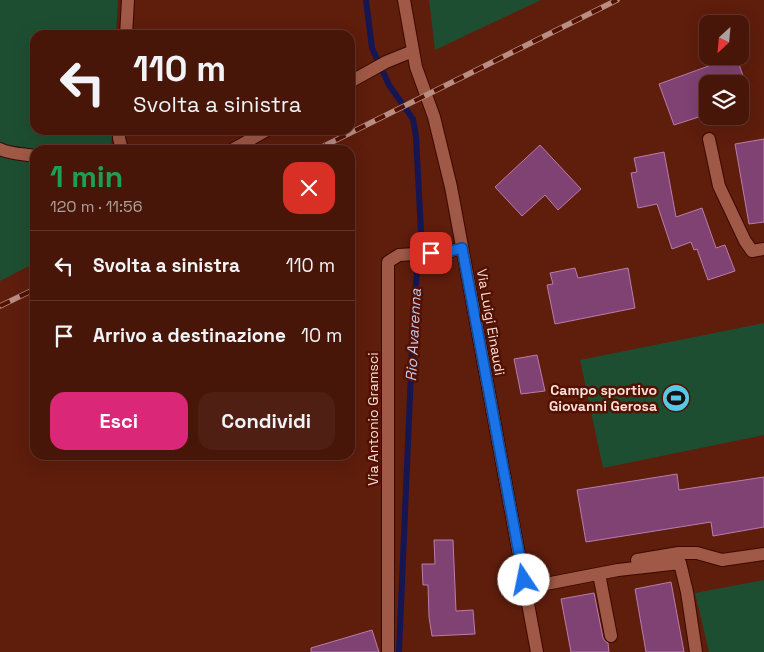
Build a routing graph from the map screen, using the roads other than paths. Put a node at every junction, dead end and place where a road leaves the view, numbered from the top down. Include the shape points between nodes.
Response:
1 (128, 0) edge
2 (404, 0) edge
3 (126, 30) edge
4 (413, 51) junction
5 (355, 79) edge
6 (258, 135) edge
7 (709, 139) dead end
8 (241, 145) edge
9 (0, 149) edge
10 (30, 155) edge
11 (462, 248) junction
12 (764, 249) edge
13 (764, 554) edge
14 (599, 574) junction
15 (524, 584) junction
16 (611, 636) dead end
17 (388, 652) edge
18 (537, 652) edge
19 (696, 652) edge

1 - 3 street
2 - 4 street, Via Luigi Einaudi
4 - 5 street
4 - 11 street, Via Luigi Einaudi via 434,117
6 - 8 street
7 - 12 street via 719,186 745,241 752,251
9 - 10 street
11 - 15 street, Via Luigi Einaudi
11 - 17 street, Via Antonio Gramsci via 399,255 388,262
13 - 15 street via 722,560 698,552 679,553
14 - 15 street
14 - 16 street
14 - 19 street via 680,563
15 - 18 street, Via Luigi Einaudi

